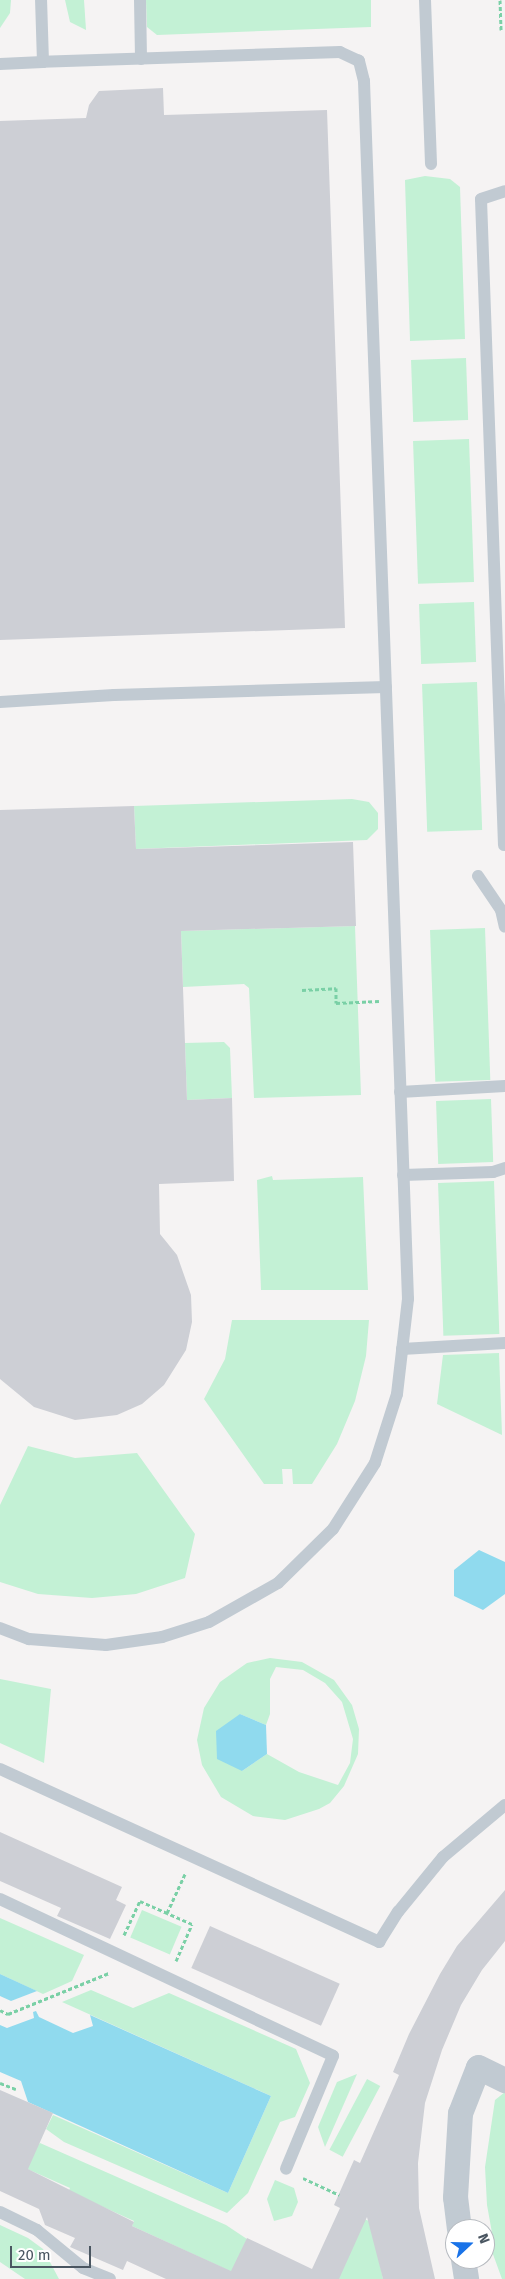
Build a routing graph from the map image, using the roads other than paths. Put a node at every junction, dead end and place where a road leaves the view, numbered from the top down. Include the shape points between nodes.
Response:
1 (41, 0) edge
2 (140, 0) edge
3 (425, 0) edge
4 (141, 59) junction
5 (43, 62) junction
6 (0, 64) edge
7 (431, 164) dead end
8 (505, 191) edge
9 (386, 687) junction
10 (0, 702) edge
11 (504, 845) edge
12 (478, 876) dead end
13 (505, 927) edge
14 (505, 1086) edge
15 (400, 1092) junction
16 (505, 1168) edge
17 (404, 1175) junction
18 (505, 1344) edge
19 (402, 1349) junction
20 (0, 1628) edge
21 (0, 1769) edge
22 (505, 1805) edge
23 (0, 1899) edge
24 (505, 2080) edge
25 (286, 2169) dead end
26 (0, 2212) edge
27 (458, 2219) edge
28 (80, 2274) edge
29 (110, 2279) edge

1 - 5 lane
2 - 4 lane
3 - 7 lane
4 - 5 lane
4 - 9 lane via 340,52 359,61 364,81
5 - 6 lane
8 - 11 lane via 481,199
9 - 10 lane via 114,695
9 - 15 lane
12 - 13 lane via 501,910
14 - 15 lane
15 - 17 lane
16 - 17 lane via 493,1172
17 - 19 lane via 408,1299
18 - 19 lane
19 - 20 lane via 396,1394 375,1463 334,1529 278,1583 208,1622 162,1637 106,1645 29,1639
21 - 22 lane via 379,1942 398,1912 443,1857
23 - 25 lane via 334,2056
24 - 27 street via 478,2067 460,2113 455,2197
26 - 28 lane via 37,2230
28 - 29 lane

